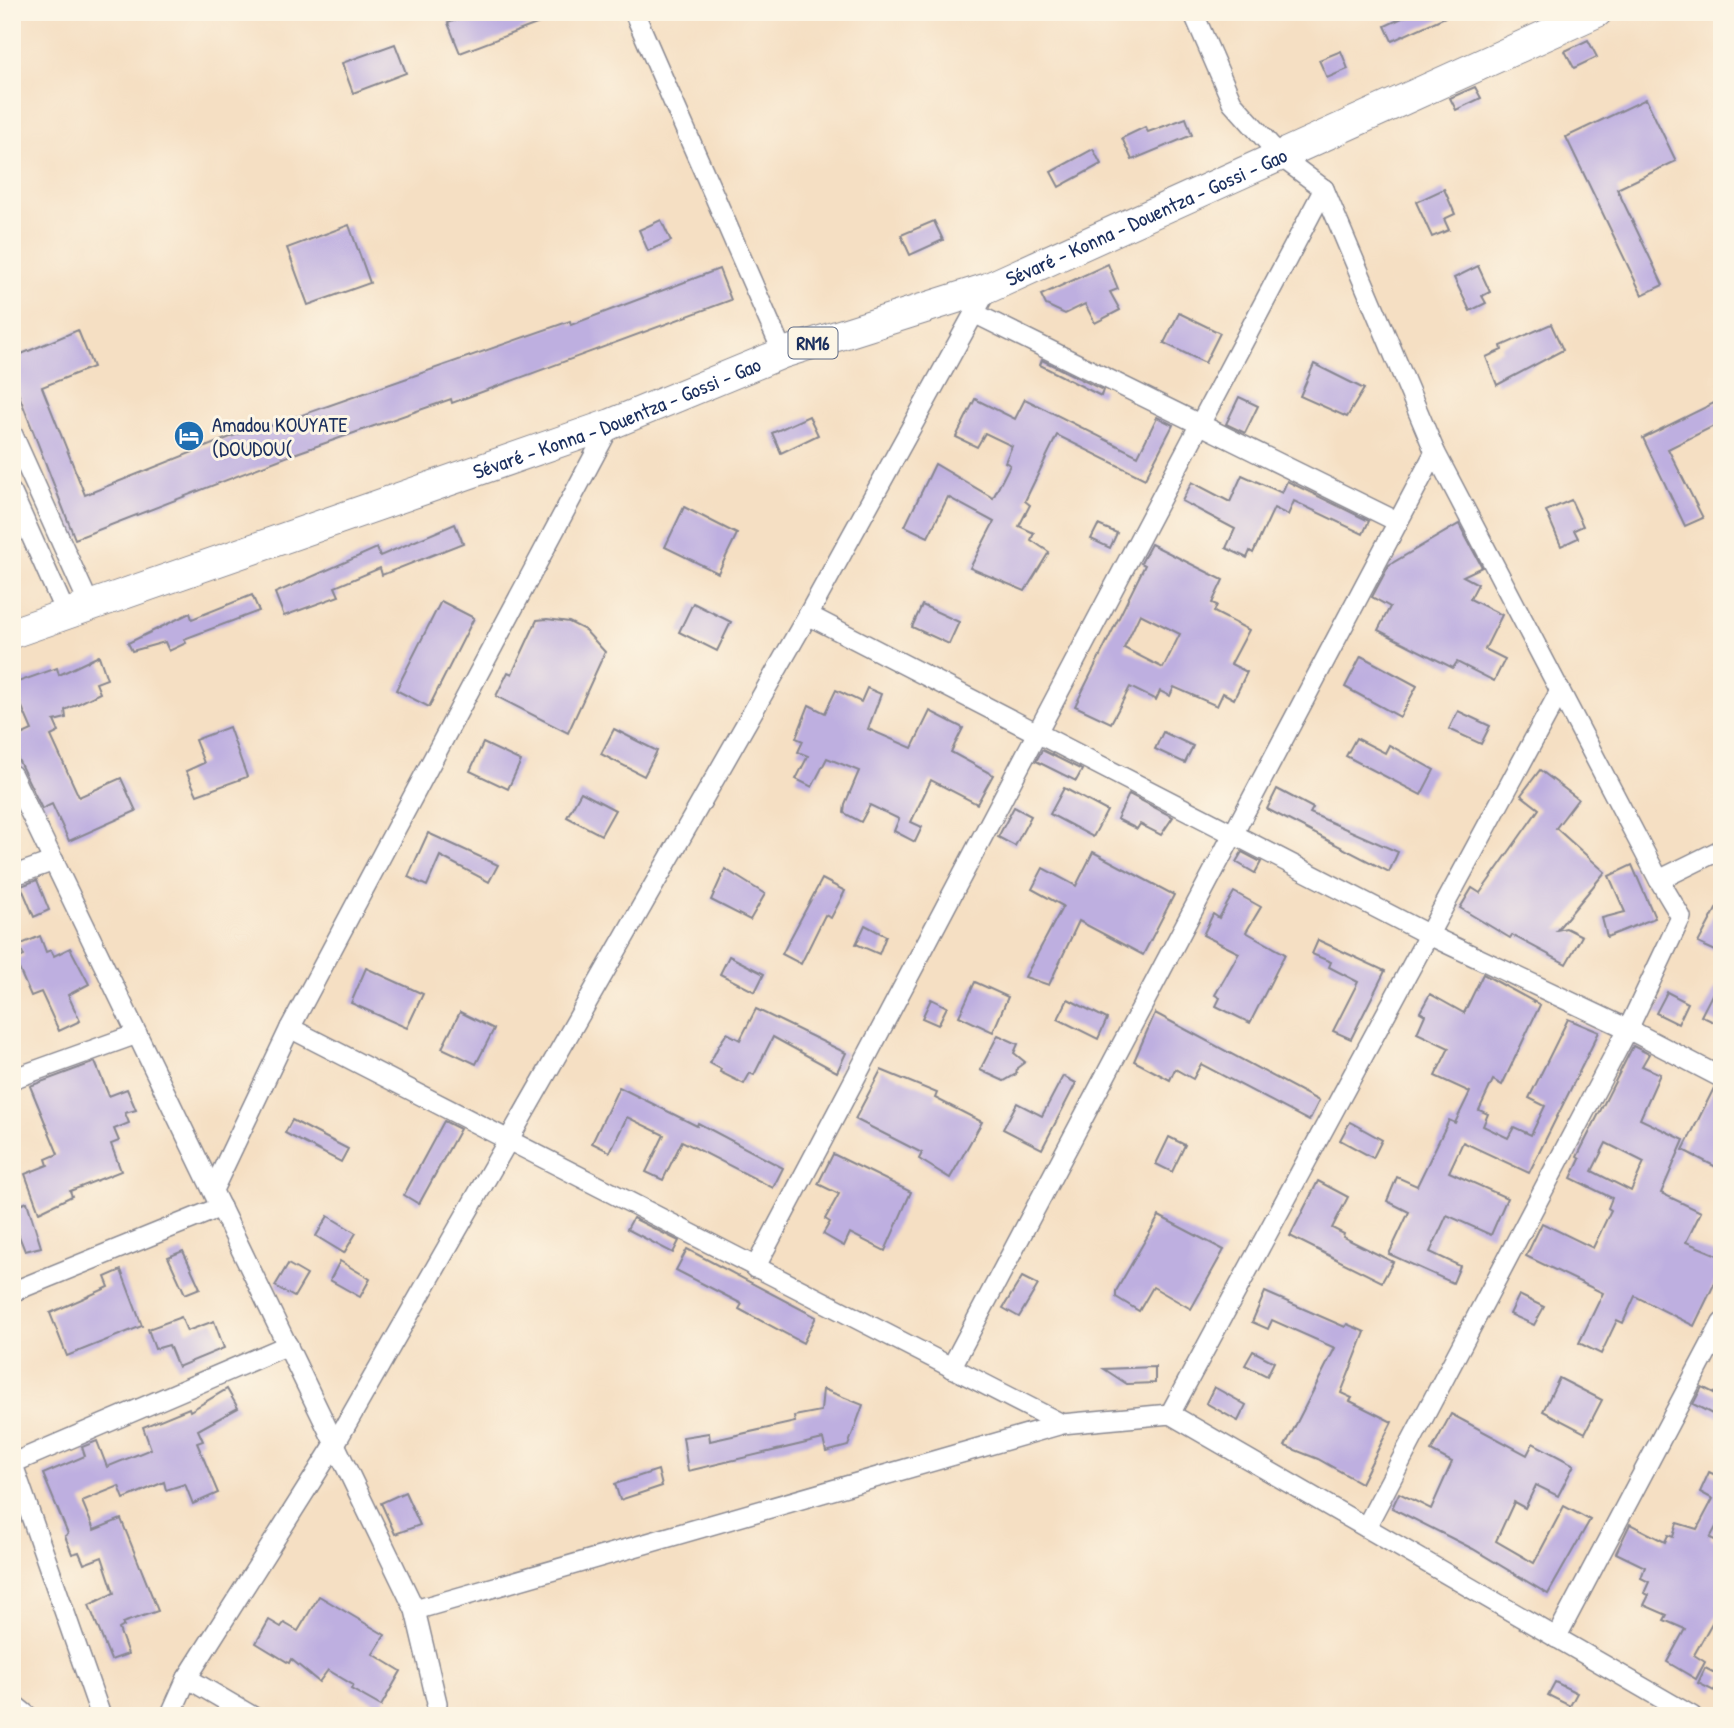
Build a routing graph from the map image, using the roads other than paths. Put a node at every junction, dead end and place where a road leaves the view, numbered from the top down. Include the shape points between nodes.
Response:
1 (634, 12) edge
2 (1192, 12) edge
3 (1597, 12) edge
4 (1281, 157) junction
5 (1324, 189) junction
6 (981, 300) junction
7 (783, 353) junction
8 (611, 424) junction
9 (1201, 425) junction
10 (12, 433) edge
11 (1435, 452) junction
12 (12, 493) edge
13 (1398, 522) junction
14 (78, 610) junction
15 (808, 615) junction
16 (12, 633) edge
17 (1560, 691) junction
18 (1038, 733) junction
19 (12, 775) edge
20 (1233, 834) junction
21 (1722, 849) edge
22 (54, 861) junction
23 (12, 876) edge
24 (1659, 880) junction
25 (1429, 934) junction
26 (290, 1028) junction
27 (1628, 1029) junction
28 (137, 1034) junction
29 (1722, 1078) edge
30 (12, 1079) edge
31 (507, 1142) junction
32 (217, 1198) junction
33 (755, 1268) junction
34 (12, 1292) edge
35 (1722, 1323) edge
36 (288, 1345) junction
37 (951, 1368) junction
38 (1170, 1413) junction
39 (1062, 1424) junction
40 (335, 1444) junction
41 (12, 1463) edge
42 (1366, 1527) junction
43 (415, 1610) junction
44 (1556, 1638) junction
45 (187, 1678) junction
46 (12, 1703) edge
47 (28, 1716) edge
48 (101, 1716) edge
49 (170, 1716) edge
50 (251, 1716) edge
51 (435, 1716) edge
52 (1692, 1716) edge

1 - 7 street
2 - 4 street via 1232,102
3 - 4 main road, Sévaré - Konna - Douentza - Gossi - Gao / RN16
4 - 5 street
4 - 6 main road, Sévaré - Konna - Douentza - Gossi - Gao / RN16
5 - 9 street
5 - 11 street
6 - 7 main road, Sévaré - Konna - Douentza - Gossi - Gao / RN16
6 - 9 street
6 - 15 street
7 - 8 main road, Sévaré - Konna - Douentza - Gossi - Gao / RN16
8 - 14 main road, Sévaré - Konna - Douentza - Gossi - Gao / RN16
8 - 26 street
9 - 13 street
9 - 18 street
10 - 14 street
11 - 13 street
11 - 17 street
12 - 14 street
13 - 20 street
14 - 16 main road, Sévaré - Konna - Douentza - Gossi - Gao / RN16
15 - 18 street
15 - 31 street
17 - 24 street
17 - 25 street
18 - 20 street
18 - 33 street
19 - 22 street
20 - 25 street
20 - 37 street
21 - 24 street
22 - 23 street
22 - 28 street
24 - 27 street via 1681,917
25 - 27 street
25 - 38 street
26 - 31 street
26 - 32 street
27 - 29 street
27 - 42 street
28 - 30 street
28 - 32 street
31 - 33 street
31 - 40 street
32 - 34 street
32 - 36 street
33 - 37 street
35 - 44 street
36 - 40 street
36 - 41 street
37 - 39 street
38 - 39 street
38 - 42 street
39 - 43 street
40 - 43 street
40 - 45 street
41 - 48 street
42 - 44 street
43 - 51 street via 437,1703
44 - 52 street
45 - 49 street
45 - 50 street
46 - 47 street

